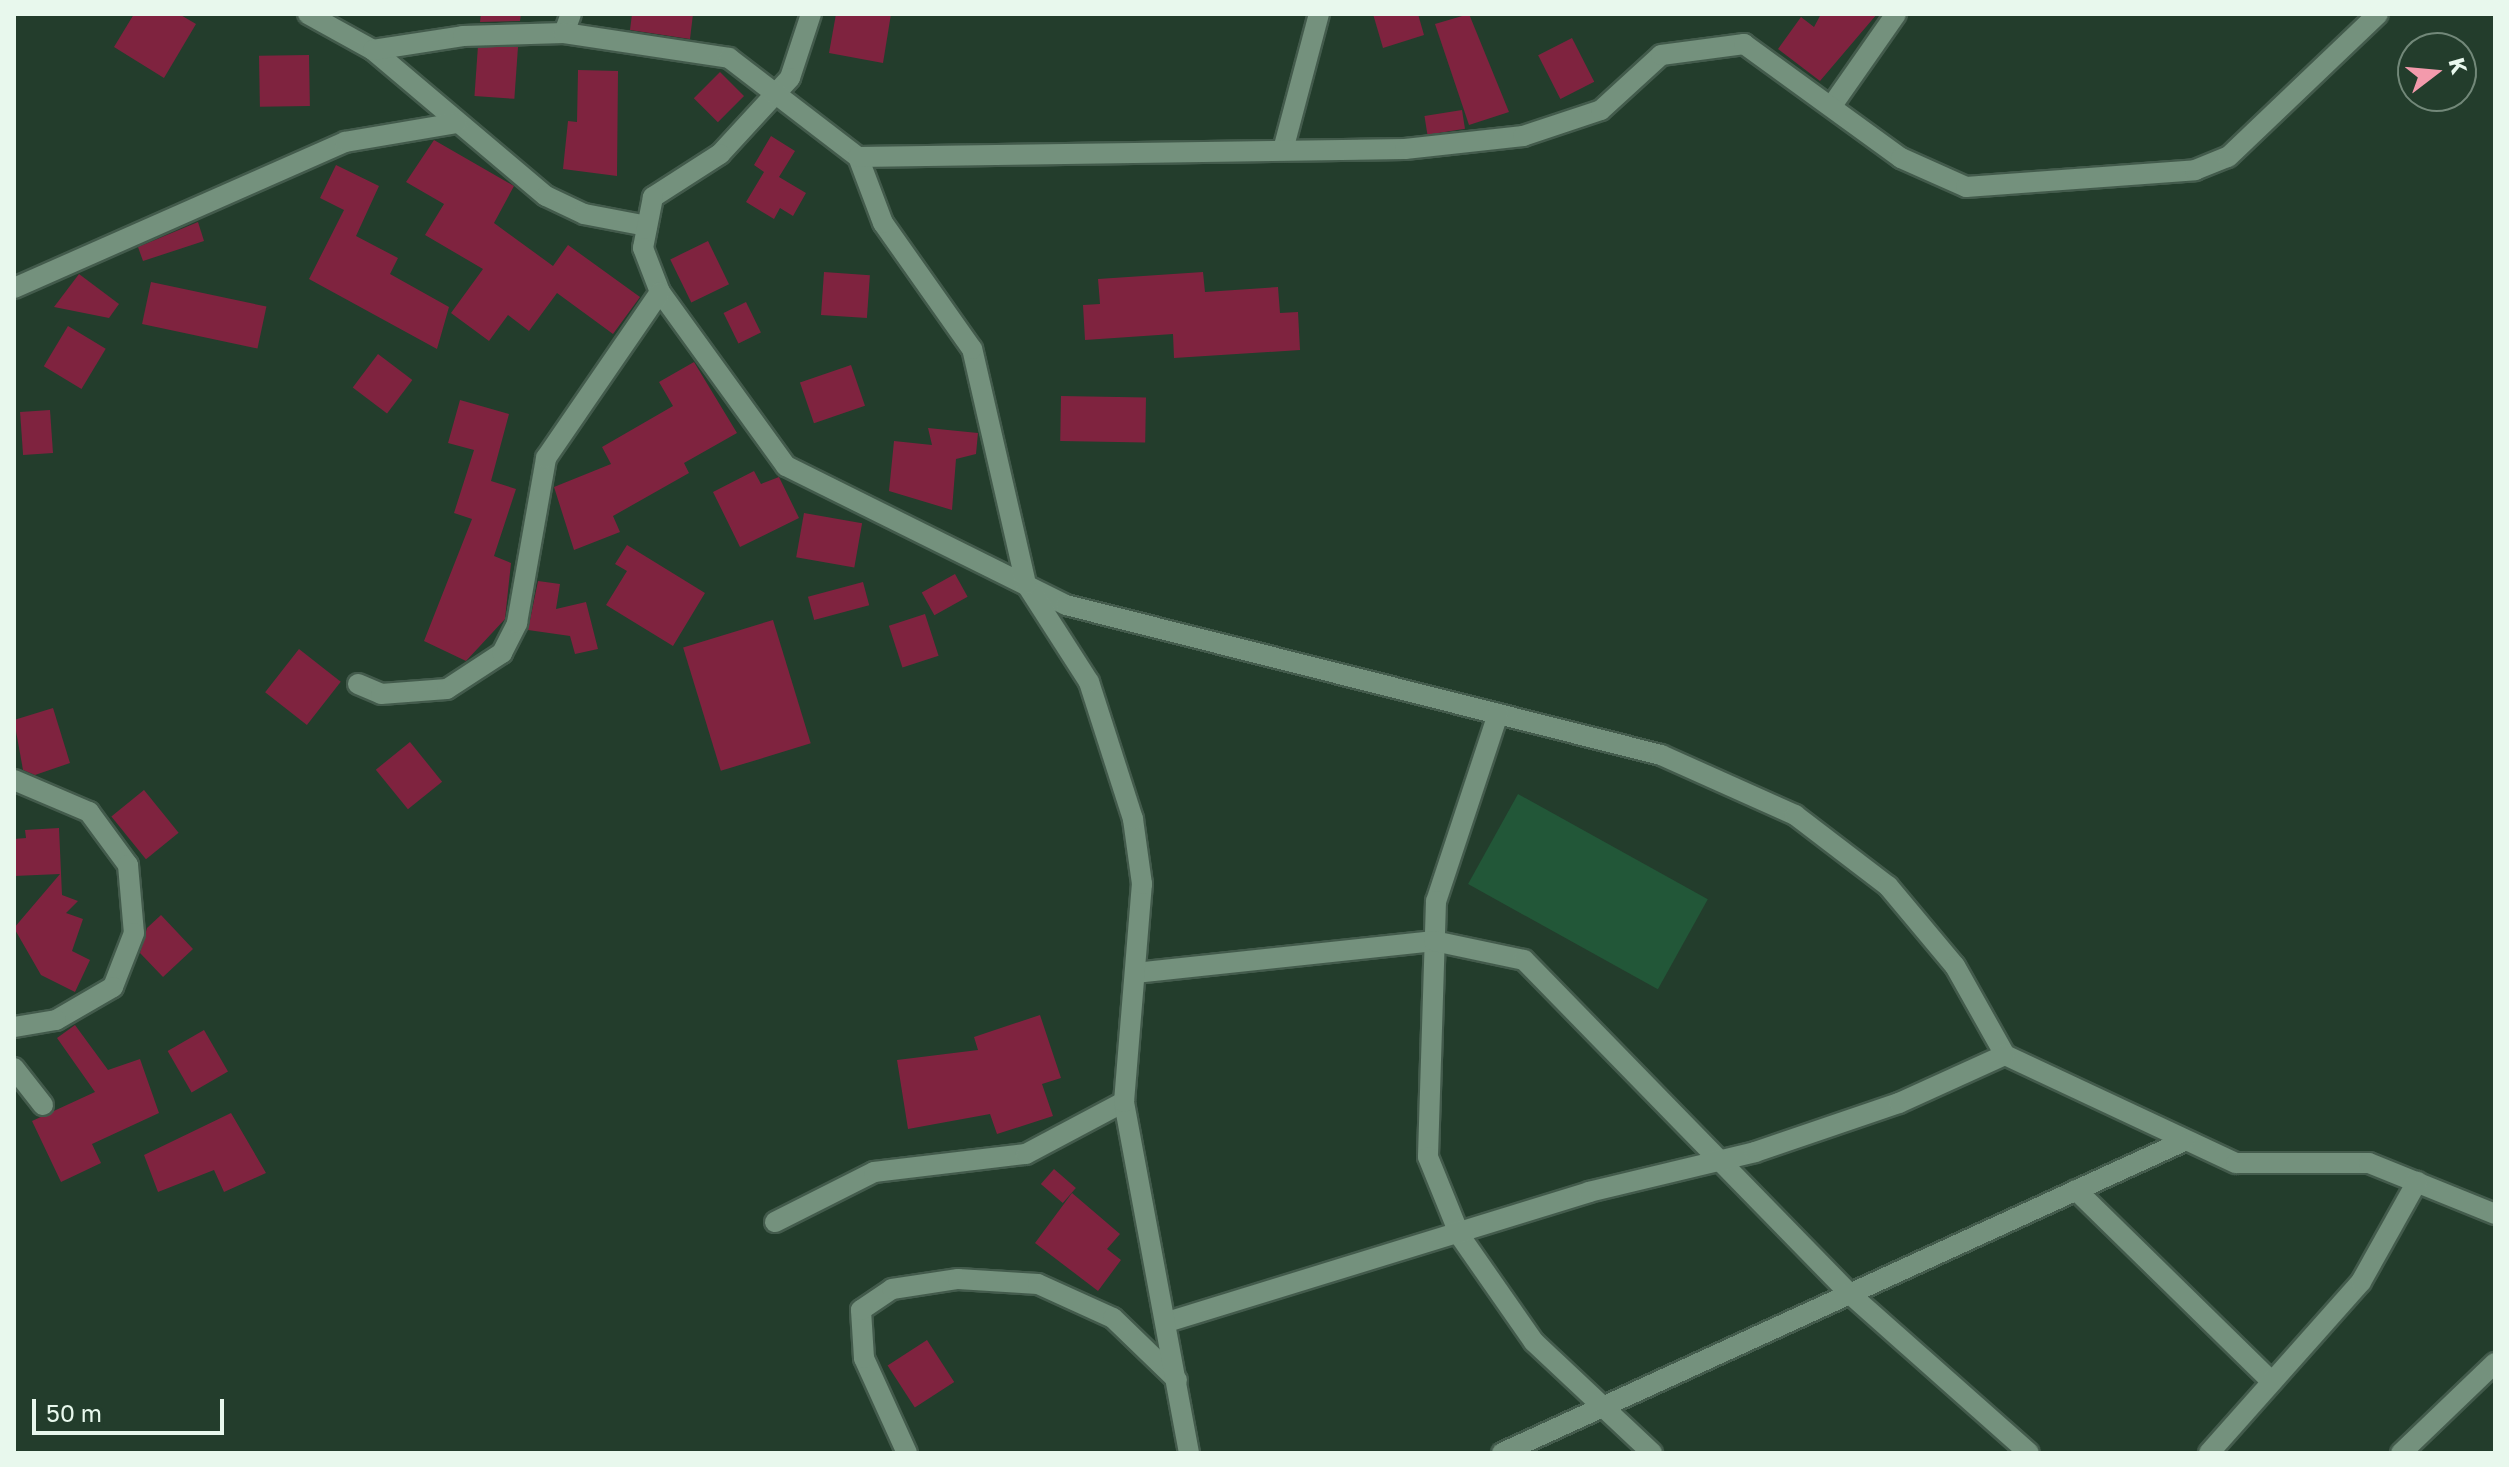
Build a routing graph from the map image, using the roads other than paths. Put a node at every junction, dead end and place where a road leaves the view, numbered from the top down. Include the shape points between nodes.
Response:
1 (308, 14) edge
2 (811, 14) edge
3 (1319, 14) edge
4 (1896, 14) edge
5 (2378, 14) edge
6 (567, 24) edge
7 (373, 50) junction
8 (777, 92) junction
9 (1833, 104) junction
10 (456, 123) junction
11 (1283, 150) junction
12 (858, 157) junction
13 (647, 226) junction
14 (14, 288) edge
15 (660, 292) junction
16 (1026, 584) junction
17 (358, 684) dead end
18 (1498, 714) junction
19 (14, 780) edge
20 (1434, 941) junction
21 (1135, 973) junction
22 (14, 1027) edge
23 (2005, 1055) junction
24 (14, 1068) edge
25 (1124, 1102) junction
26 (43, 1105) dead end
27 (2184, 1141) junction
28 (1716, 1161) junction
29 (2417, 1182) junction
30 (2076, 1190) junction
31 (2495, 1214) edge
32 (775, 1222) dead end
33 (1460, 1236) junction
34 (1850, 1294) junction
35 (1167, 1322) junction
36 (2495, 1363) edge
37 (2272, 1382) junction
38 (1180, 1383) junction
39 (1600, 1405) junction
40 (907, 1453) edge
41 (1189, 1453) edge
42 (1502, 1453) edge
43 (1652, 1453) edge
44 (2029, 1453) edge
45 (2209, 1453) edge
46 (2401, 1453) edge

1 - 7 street
2 - 8 street via 790,78
3 - 11 street
4 - 9 street
5 - 9 street via 2228,157 2195,170 1966,187 1901,158
6 - 7 street
6 - 8 street via 729,58
7 - 10 street
8 - 12 street via 824,137
8 - 13 street via 720,154 653,197
9 - 11 street via 1744,44 1661,55 1601,110 1523,136 1405,149
10 - 13 street via 546,196 584,214
10 - 14 street via 345,142
11 - 12 street
12 - 16 street via 883,223 972,349
13 - 15 street via 643,248
15 - 16 street via 786,466
15 - 17 street via 546,458 517,623 502,653 447,689 381,694
16 - 18 street via 1066,605
16 - 21 street via 1089,682 1133,819 1142,884
18 - 20 street via 1436,901
18 - 23 street via 1661,755 1795,815 1888,886 1955,966
19 - 22 street via 89,812 128,865 134,933 113,987 56,1020
20 - 21 street
20 - 28 street via 1524,960
20 - 33 street via 1428,1157
21 - 25 street
23 - 27 street
23 - 28 street via 1899,1103
24 - 26 street
25 - 32 street via 1026,1154 874,1172
25 - 35 street
27 - 29 street via 2236,1163 2369,1163
27 - 30 street
28 - 33 street via 1589,1192
28 - 34 street
29 - 31 street
29 - 37 street via 2361,1282
30 - 34 street
30 - 37 street
33 - 35 street
33 - 39 street via 1534,1342
34 - 39 street
34 - 44 street
35 - 38 street
36 - 46 street
37 - 45 street
38 - 40 street via 1113,1318 1038,1284 958,1279 892,1289 861,1310 864,1358
38 - 41 street
39 - 42 street
39 - 43 street

